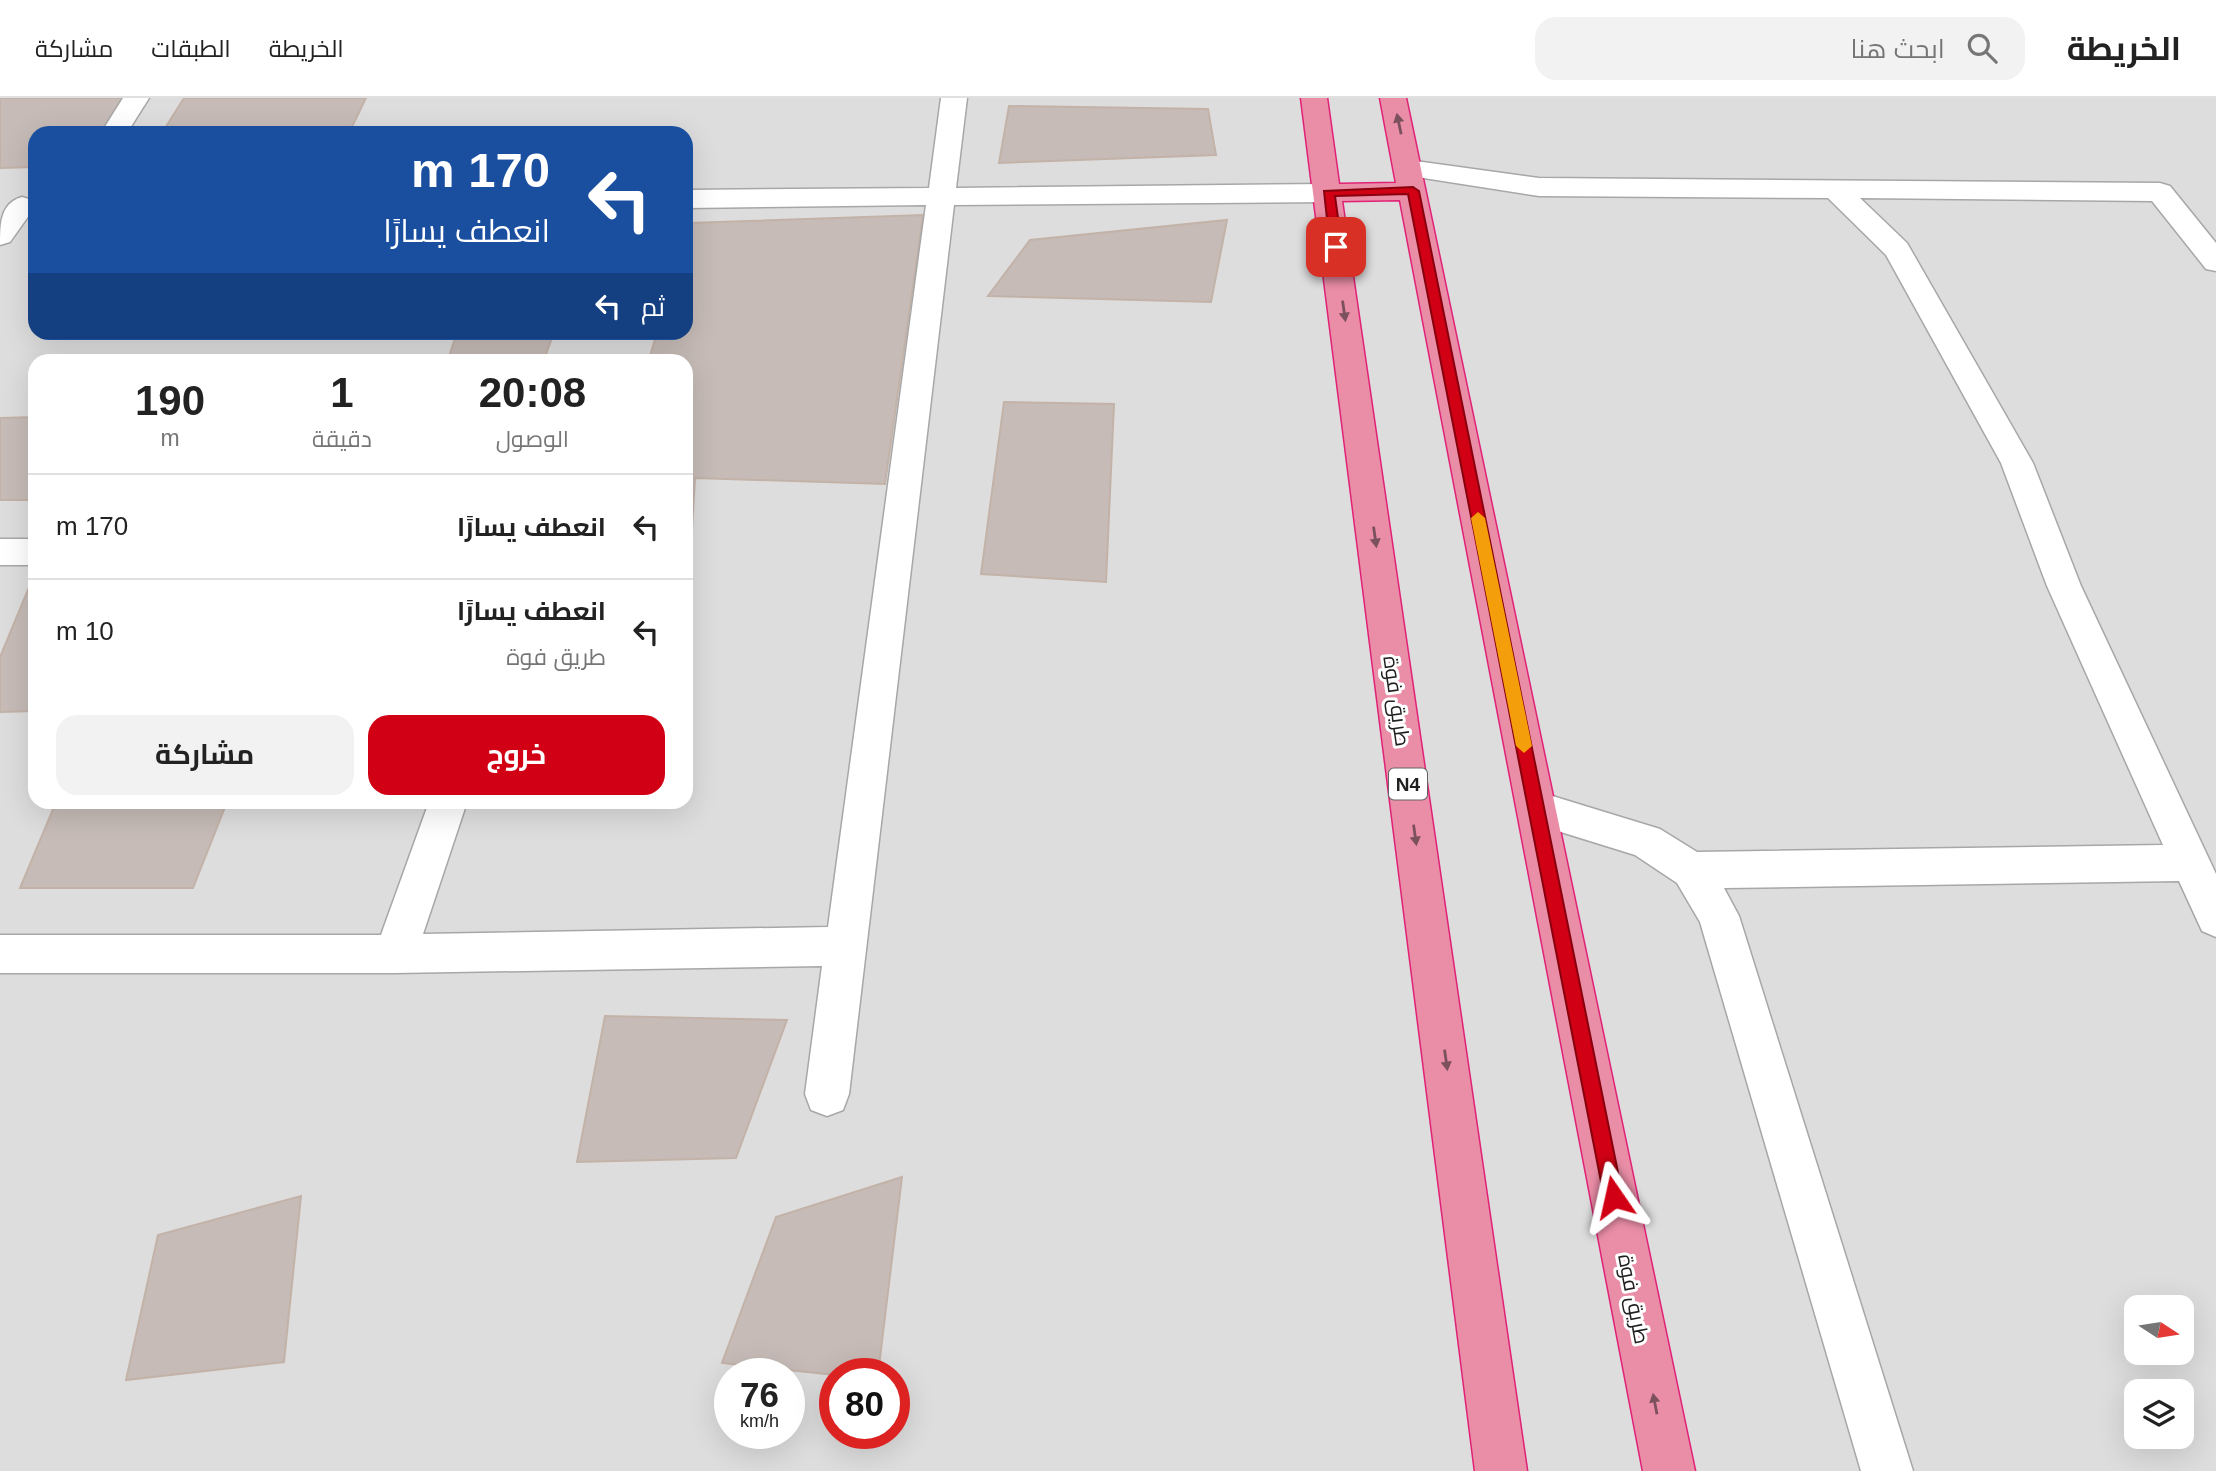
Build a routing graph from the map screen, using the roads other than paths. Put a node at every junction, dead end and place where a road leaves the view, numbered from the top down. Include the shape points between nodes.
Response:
1 (136, 98) edge
2 (954, 98) edge
3 (1314, 98) edge
4 (1394, 98) edge
5 (118, 126) edge
6 (1411, 179) junction
7 (1833, 187) junction
8 (1328, 193) junction
9 (943, 196) junction
10 (693, 199) edge
11 (19, 206) edge
12 (0, 236) edge
13 (2216, 262) edge
14 (0, 552) edge
15 (28, 552) edge
16 (1536, 808) junction
17 (446, 809) edge
18 (2189, 863) junction
19 (1691, 870) junction
20 (2216, 918) edge
21 (846, 946) junction
22 (0, 954) edge
23 (395, 954) junction
24 (827, 1094) dead end
25 (1502, 1471) edge
26 (1669, 1471) edge
27 (1887, 1471) edge

1 - 5 street
2 - 9 street
3 - 8 highway, طريق فوة / N4
6 -> 4 highway, طريق فوة
6 - 7 street via 1539,187
6 - 8 highway
6 - 16 highway, طريق فوة
7 - 13 street via 2160,192
7 - 18 street via 1897,250 2017,463 2064,586
8 - 9 street
8 -> 25 highway, طريق فوة / N4
9 - 10 street
9 - 21 street
11 - 12 street
14 - 15 street
16 - 19 street via 1646,841
26 -> 16 highway, طريق فوة
17 - 23 street
18 - 19 street
18 - 20 street
19 - 27 street via 1719,916
21 - 23 street
21 - 24 street
22 - 23 street

